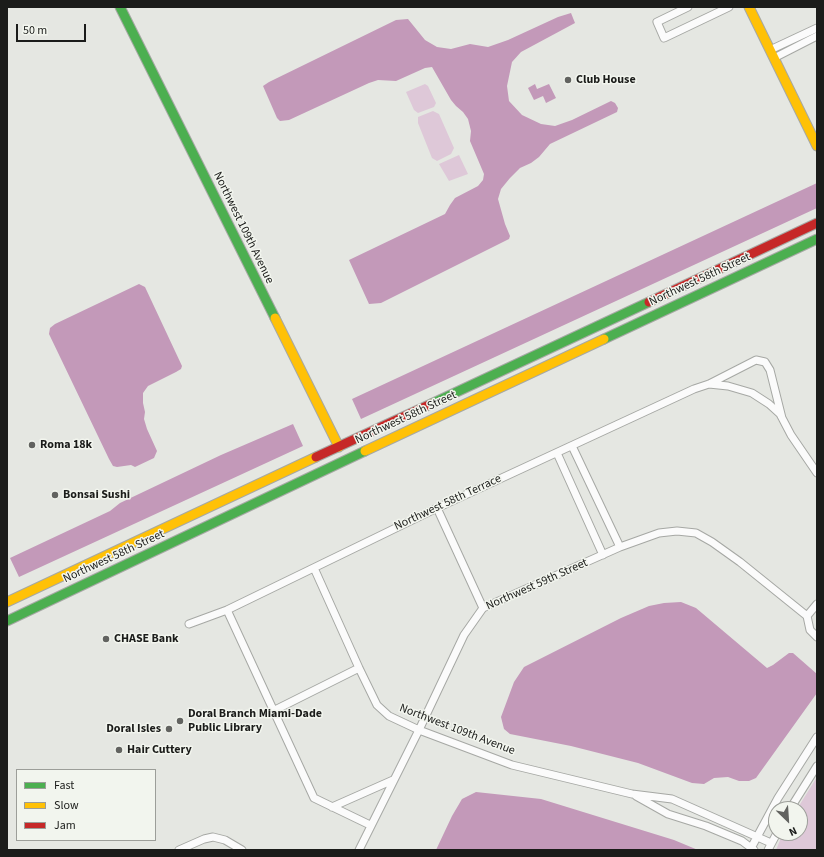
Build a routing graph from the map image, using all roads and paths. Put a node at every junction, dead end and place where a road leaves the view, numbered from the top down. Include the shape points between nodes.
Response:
1 (120, 7) edge
2 (688, 7) edge
3 (729, 7) edge
4 (749, 7) edge
5 (817, 28) edge
6 (817, 36) edge
7 (804, 39) junction
8 (772, 54) junction
9 (817, 146) edge
10 (817, 223) edge
11 (817, 239) edge
12 (709, 384) junction
13 (782, 418) junction
14 (572, 446) junction
15 (339, 447) junction
16 (557, 453) junction
17 (346, 460) junction
18 (817, 473) edge
19 (437, 508) junction
20 (620, 547) junction
21 (603, 554) junction
22 (314, 568) junction
23 (7, 602) edge
24 (817, 604) edge
25 (483, 608) junction
26 (227, 610) junction
27 (817, 615) edge
28 (807, 616) junction
29 (7, 621) edge
30 (189, 624) dead end
31 (817, 637) edge
32 (359, 668) junction
33 (273, 711) junction
34 (419, 730) junction
35 (817, 737) edge
36 (817, 766) edge
37 (393, 780) junction
38 (632, 794) junction
39 (795, 801) edge
40 (332, 807) junction
41 (370, 825) junction
42 (757, 836) junction
43 (770, 846) edge
44 (752, 849) edge
45 (179, 850) edge
46 (242, 850) edge
47 (359, 850) edge

1 - 15 street, Northwest 109th Avenue
2 - 3 street via 657,22 664,38
4 - 8 street
5 - 7 street
6 - 7 street
7 - 8 street
8 - 9 street
10 - 15 street, Northwest 58th Street
11 - 17 street, Northwest 58th Street
12 - 13 street via 752,393 769,404
12 - 13 street, Northwest 58th Terrace via 756,360 765,362 770,370
12 - 14 street, Northwest 58th Terrace
13 - 18 street
14 - 16 street, Northwest 58th Terrace
14 - 20 street
15 - 17 street, Northwest 109th Avenue
15 - 23 street, Northwest 58th Street
16 - 19 street, Northwest 58th Terrace
16 - 21 street
17 - 29 street, Northwest 58th Street
19 - 22 street, Northwest 58th Terrace
19 - 25 street
20 - 21 street, Northwest 59th Street
20 - 28 street, Northwest 59th Street via 659,533 696,533 740,562
21 - 25 street, Northwest 59th Street
22 - 26 street, Northwest 58th Terrace
22 - 32 street, Northwest 109th Avenue
24 - 28 street
25 - 34 street, Northwest 59th Street via 464,635
26 - 30 street, Northwest 58th Terrace
26 - 33 street
27 - 28 street
28 - 31 street via 810,630
32 - 33 street
32 - 34 street, Northwest 109th Avenue via 377,705 389,716
33 - 40 street via 314,798
34 - 37 street, Northwest 59th Street
34 - 38 street, Northwest 109th Avenue via 512,765
35 - 42 street via 790,777
36 - 39 street
37 - 40 street
37 - 41 street, Northwest 59th Street
38 - 42 street, Northwest 109th Avenue via 672,798
38 - 44 street, Northwest 109th Avenue via 668,814 706,826 742,841
40 - 41 street
41 - 47 street, Northwest 59th Street
42 - 43 street, Northwest 109th Avenue
42 - 44 street
45 - 46 street via 213,837 225,840

